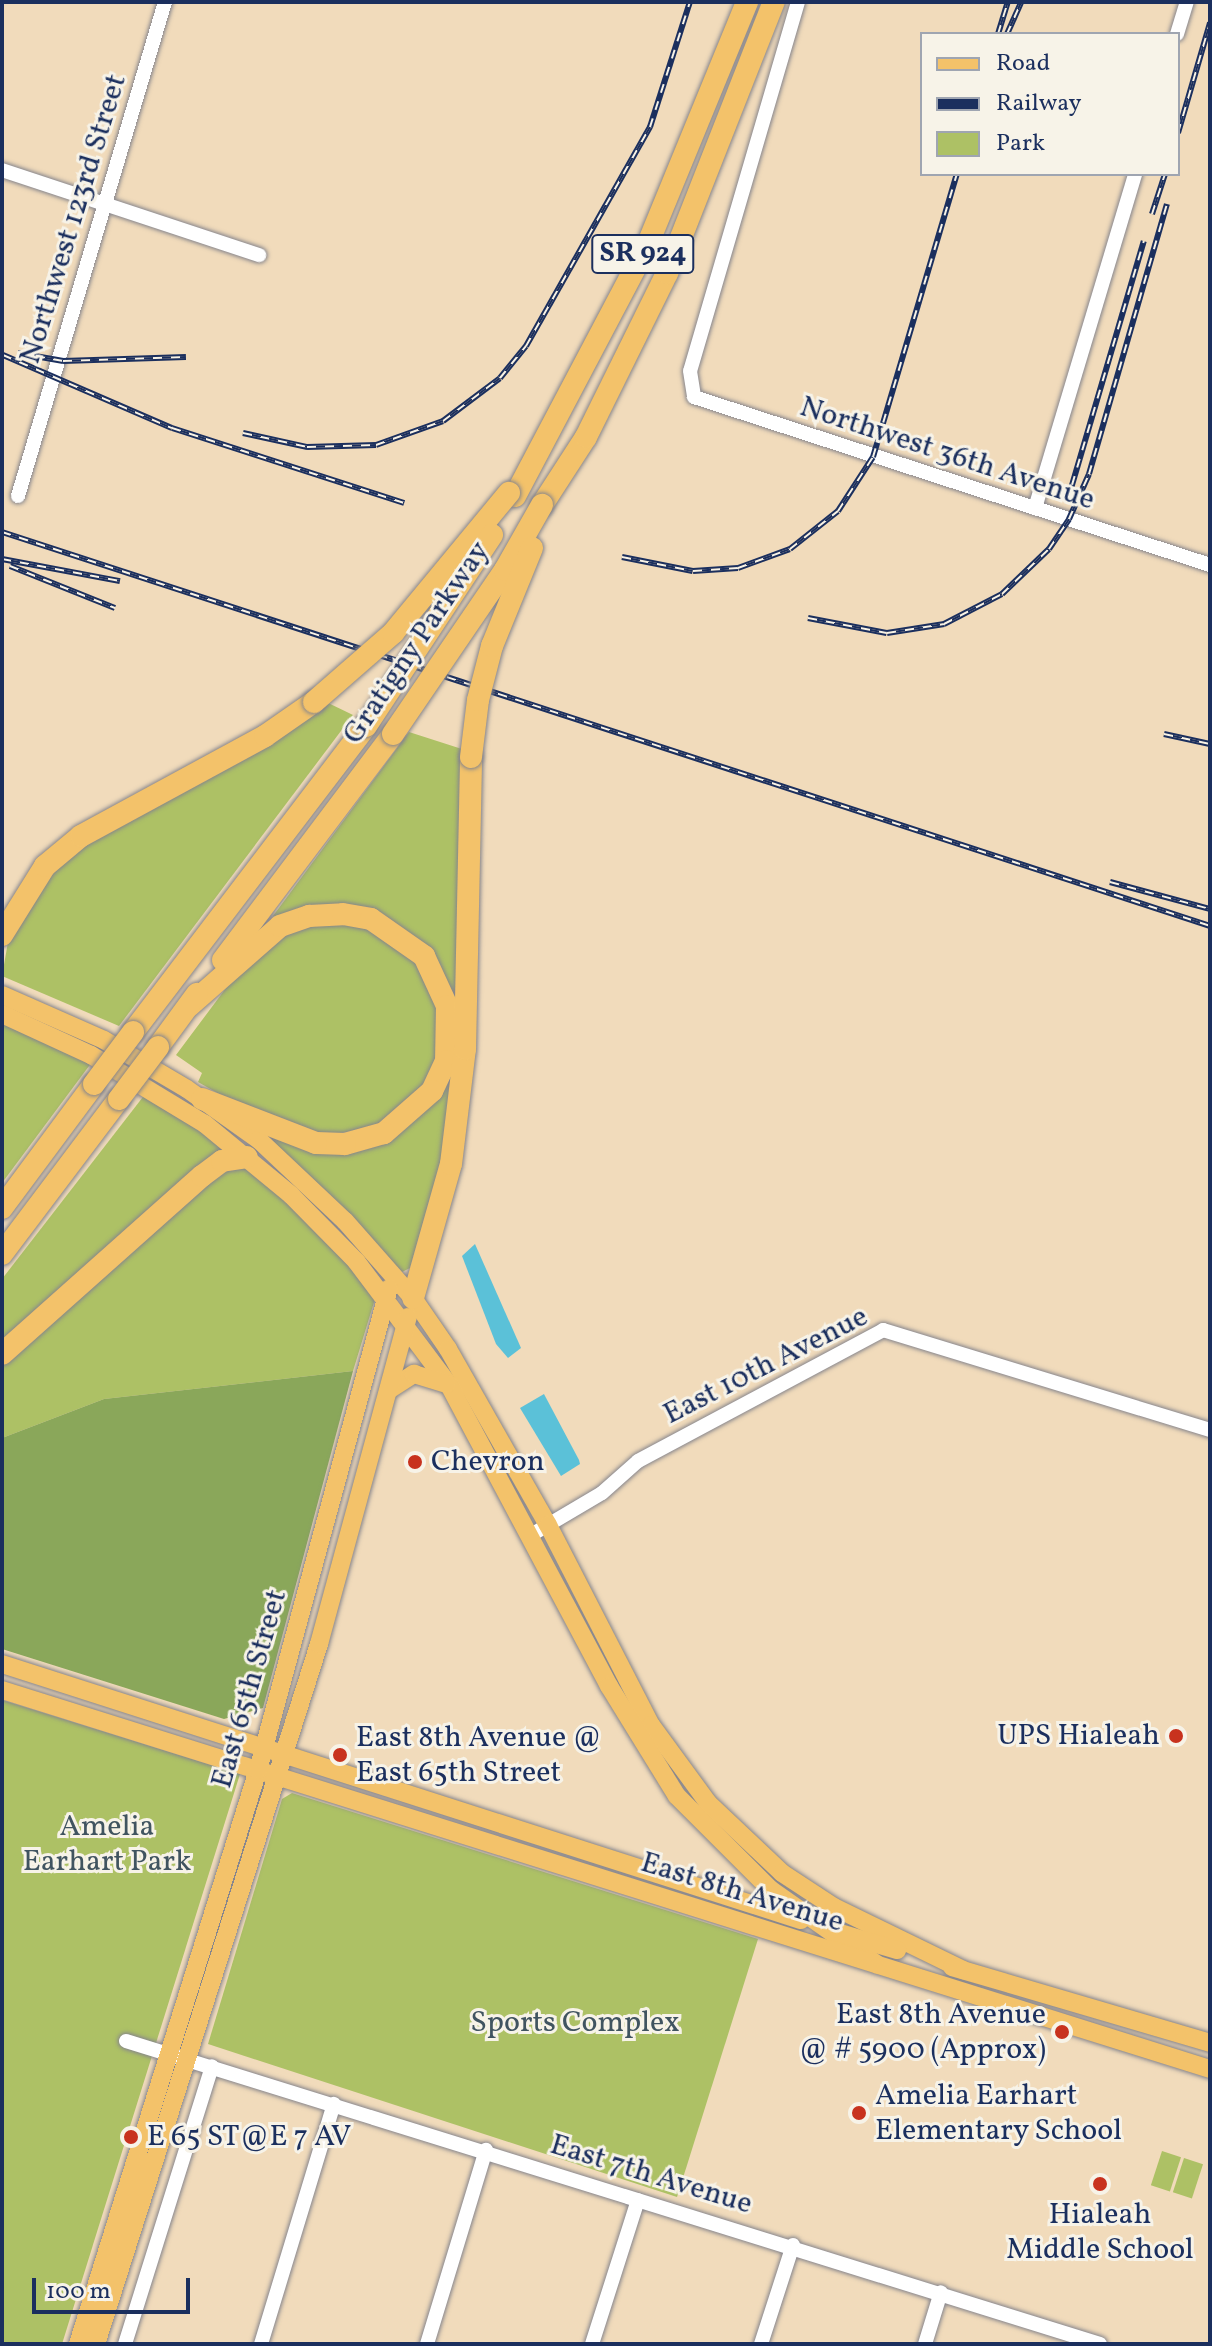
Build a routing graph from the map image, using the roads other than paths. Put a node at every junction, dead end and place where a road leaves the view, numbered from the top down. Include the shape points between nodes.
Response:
1 (165, 2) edge
2 (747, 2) edge
3 (774, 2) edge
4 (798, 2) edge
5 (1187, 2) edge
6 (1178, 32) edge
7 (2, 170) edge
8 (1134, 176) edge
9 (107, 204) junction
10 (259, 255) dead end
11 (512, 494) junction
12 (18, 496) dead end
13 (547, 507) junction
14 (1035, 508) junction
15 (1210, 565) edge
16 (2, 935) edge
17 (2, 995) edge
18 (189, 1006) junction
19 (2, 1014) edge
20 (202, 1099) junction
21 (247, 1157) junction
22 (2, 1208) edge
23 (2, 1254) edge
24 (393, 1275) junction
25 (387, 1298) junction
26 (413, 1298) junction
27 (406, 1325) junction
28 (2, 1354) edge
29 (449, 1385) junction
30 (389, 1390) junction
31 (1210, 1430) edge
32 (548, 1525) junction
33 (531, 1535) junction
34 (2, 1664) edge
35 (2, 1690) edge
36 (265, 1746) junction
37 (286, 1753) junction
38 (258, 1770) junction
39 (278, 1777) junction
40 (514, 1825) junction
41 (506, 1848) junction
42 (817, 1926) junction
43 (878, 1965) junction
44 (963, 1970) junction
45 (1031, 1990) junction
46 (1024, 2011) junction
47 (126, 2041) dead end
48 (1210, 2043) edge
49 (176, 2056) junction
50 (212, 2066) junction
51 (1210, 2069) edge
52 (334, 2104) junction
53 (486, 2150) junction
54 (638, 2200) junction
55 (793, 2245) junction
56 (941, 2292) junction
57 (1095, 2343) edge
58 (78, 2344) edge
59 (96, 2344) edge
60 (125, 2344) edge
61 (261, 2344) edge
62 (427, 2344) edge
63 (592, 2344) edge
64 (761, 2344) edge
65 (925, 2344) edge

1 - 9 street, Northwest 123rd Street
2 - 11 highway, SR 924 via 647,246 538,455
3 - 13 highway, Gratigny Parkway / SR 924 via 667,273
4 - 14 street, Northwest 36th Avenue via 690,371 694,397
5 - 6 street
7 - 9 street
8 - 14 street
9 - 10 street
9 - 12 street, Northwest 123rd Street
11 - 16 highway, bridge via 393,633 314,702 265,736 81,836 45,866
11 - 22 highway, Gratigny Parkway, bridge via 445,611 366,726
13 - 18 highway, Gratigny Parkway, bridge via 393,734
13 - 26 highway, bridge via 492,646 478,700 471,757 465,1049 451,1164
14 - 15 street, Northwest 36th Avenue
17 - 20 main road via 104,1040
18 - 20 highway via 280,926 343,914 371,919 416,949 437,976 447,1006 446,1061 432,1091 384,1133 345,1144 316,1143 278,1133
18 - 23 highway, Gratigny Parkway, bridge
19 - 21 main road via 155,1092
20 - 24 main road via 305,1182
21 - 25 main road via 324,1226
21 - 28 highway via 222,1161 202,1176
24 - 25 main road, East 65th Street
24 - 26 main road
25 - 27 main road
25 - 36 main road, East 65th Street
26 - 27 main road, East 65th Street
26 - 32 main road via 478,1398
27 - 29 main road
27 - 30 main road, East 65th Street
29 - 30 main road via 414,1374
29 - 33 main road
30 - 37 main road, East 65th Street
31 - 32 street, East 10th Avenue via 883,1330 638,1461 602,1493
32 - 33 street, East 10th Avenue
32 - 44 main road via 651,1725 708,1803 782,1873 834,1907
33 - 42 main road via 649,1758 732,1856
34 - 36 main road, East 8th Avenue
35 - 38 main road, East 8th Avenue
36 - 37 main road, East 8th Avenue
36 - 38 main road, East 65th Street
37 - 39 main road, East 65th Street
37 - 40 main road, East 8th Avenue
38 - 39 main road, East 8th Avenue
38 - 49 main road, East 65th Street
39 - 41 main road, East 8th Avenue
39 - 49 main road, East 65th Street
40 - 41 main road
40 - 42 main road, East 8th Avenue
41 - 43 main road, East 8th Avenue
42 - 43 main road
42 - 44 main road, East 8th Avenue
43 - 46 main road, East 8th Avenue
44 - 45 main road, East 8th Avenue
45 - 46 main road
45 - 48 main road, East 8th Avenue
46 - 51 main road, East 8th Avenue
47 - 49 street, East 7th Avenue
49 - 50 street, East 7th Avenue
49 - 58 main road, East 65th Street
49 - 59 main road, East 65th Street
50 - 52 street, East 7th Avenue
50 - 60 street
52 - 53 street, East 7th Avenue
52 - 61 street
53 - 54 street, East 7th Avenue
53 - 62 street
54 - 55 street, East 7th Avenue
54 - 63 street
55 - 56 street, East 7th Avenue
55 - 64 street
56 - 57 street, East 7th Avenue
56 - 65 street

